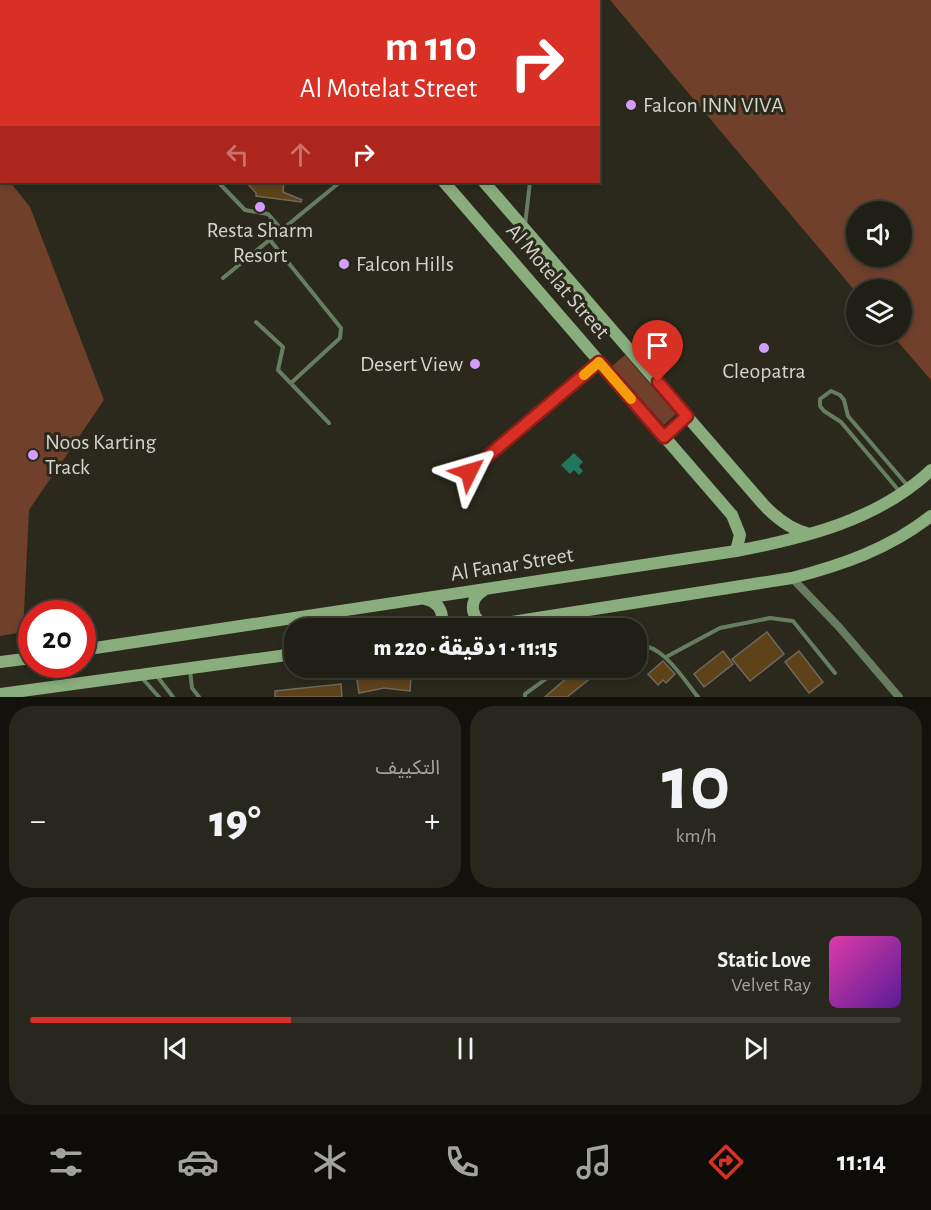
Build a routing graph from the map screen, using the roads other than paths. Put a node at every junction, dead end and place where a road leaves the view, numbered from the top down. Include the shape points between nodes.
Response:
1 (219, 183) edge
2 (339, 183) edge
3 (445, 183) edge
4 (485, 183) edge
5 (530, 183) edge
6 (525, 228) junction
7 (282, 230) junction
8 (270, 240) junction
9 (223, 279) dead end
10 (256, 322) dead end
11 (599, 362) junction
12 (291, 383) junction
13 (687, 416) junction
14 (329, 423) dead end
15 (664, 437) junction
16 (931, 470) edge
17 (469, 472) dead end
18 (905, 491) junction
19 (931, 516) edge
20 (810, 534) junction
21 (736, 551) junction
22 (792, 578) junction
23 (484, 590) junction
24 (425, 599) junction
25 (442, 618) edge
26 (476, 618) edge
27 (540, 618) edge
28 (647, 647) edge
29 (96, 648) edge
30 (284, 655) edge
31 (666, 657) junction
32 (18, 660) edge
33 (0, 662) edge
34 (190, 668) junction
35 (154, 673) junction
36 (835, 673) dead end
37 (139, 675) junction
38 (547, 678) edge
39 (0, 694) edge
40 (159, 697) edge
41 (173, 697) edge
42 (199, 697) edge
43 (525, 697) edge
44 (698, 697) edge
45 (899, 697) edge

1 - 7 lane via 245,210 268,214
2 - 7 lane
3 - 11 main road, Al Motelat Street
4 - 6 main road, Al Motelat Street
5 - 6 lane
6 - 13 main road, Al Motelat Street
7 - 8 lane
8 - 9 lane
8 - 12 lane via 341,328 340,338
10 - 12 lane via 283,347 278,370
11 - 15 main road, Al Motelat Street
11 - 17 lane
12 - 14 lane
13 - 15 main road
13 - 20 main road, Al Motelat Street via 772,513
15 - 21 main road, Al Motelat Street via 732,515 740,535
16 - 18 main road, Al Fanar Street
18 - 18 lane via 848,416 844,400 827,392 820,399 820,406 841,422
18 - 20 main road, Al Fanar Street via 850,521
19 - 22 main road via 873,552
20 - 21 main road, Al Fanar Street
21 - 23 main road, Al Fanar Street
22 - 27 main road
22 - 45 street
23 - 24 main road, Al Fanar Street
23 - 26 main road via 473,600
24 - 25 main road via 435,602
24 - 29 main road, Al Fanar Street
28 - 31 lane
30 - 34 main road
31 - 36 lane via 720,628 770,618 793,621
31 - 44 lane
32 - 33 main road
34 - 35 main road
34 - 42 lane via 192,688
35 - 37 main road
35 - 41 lane
37 - 39 main road
37 - 40 lane
38 - 43 lane

